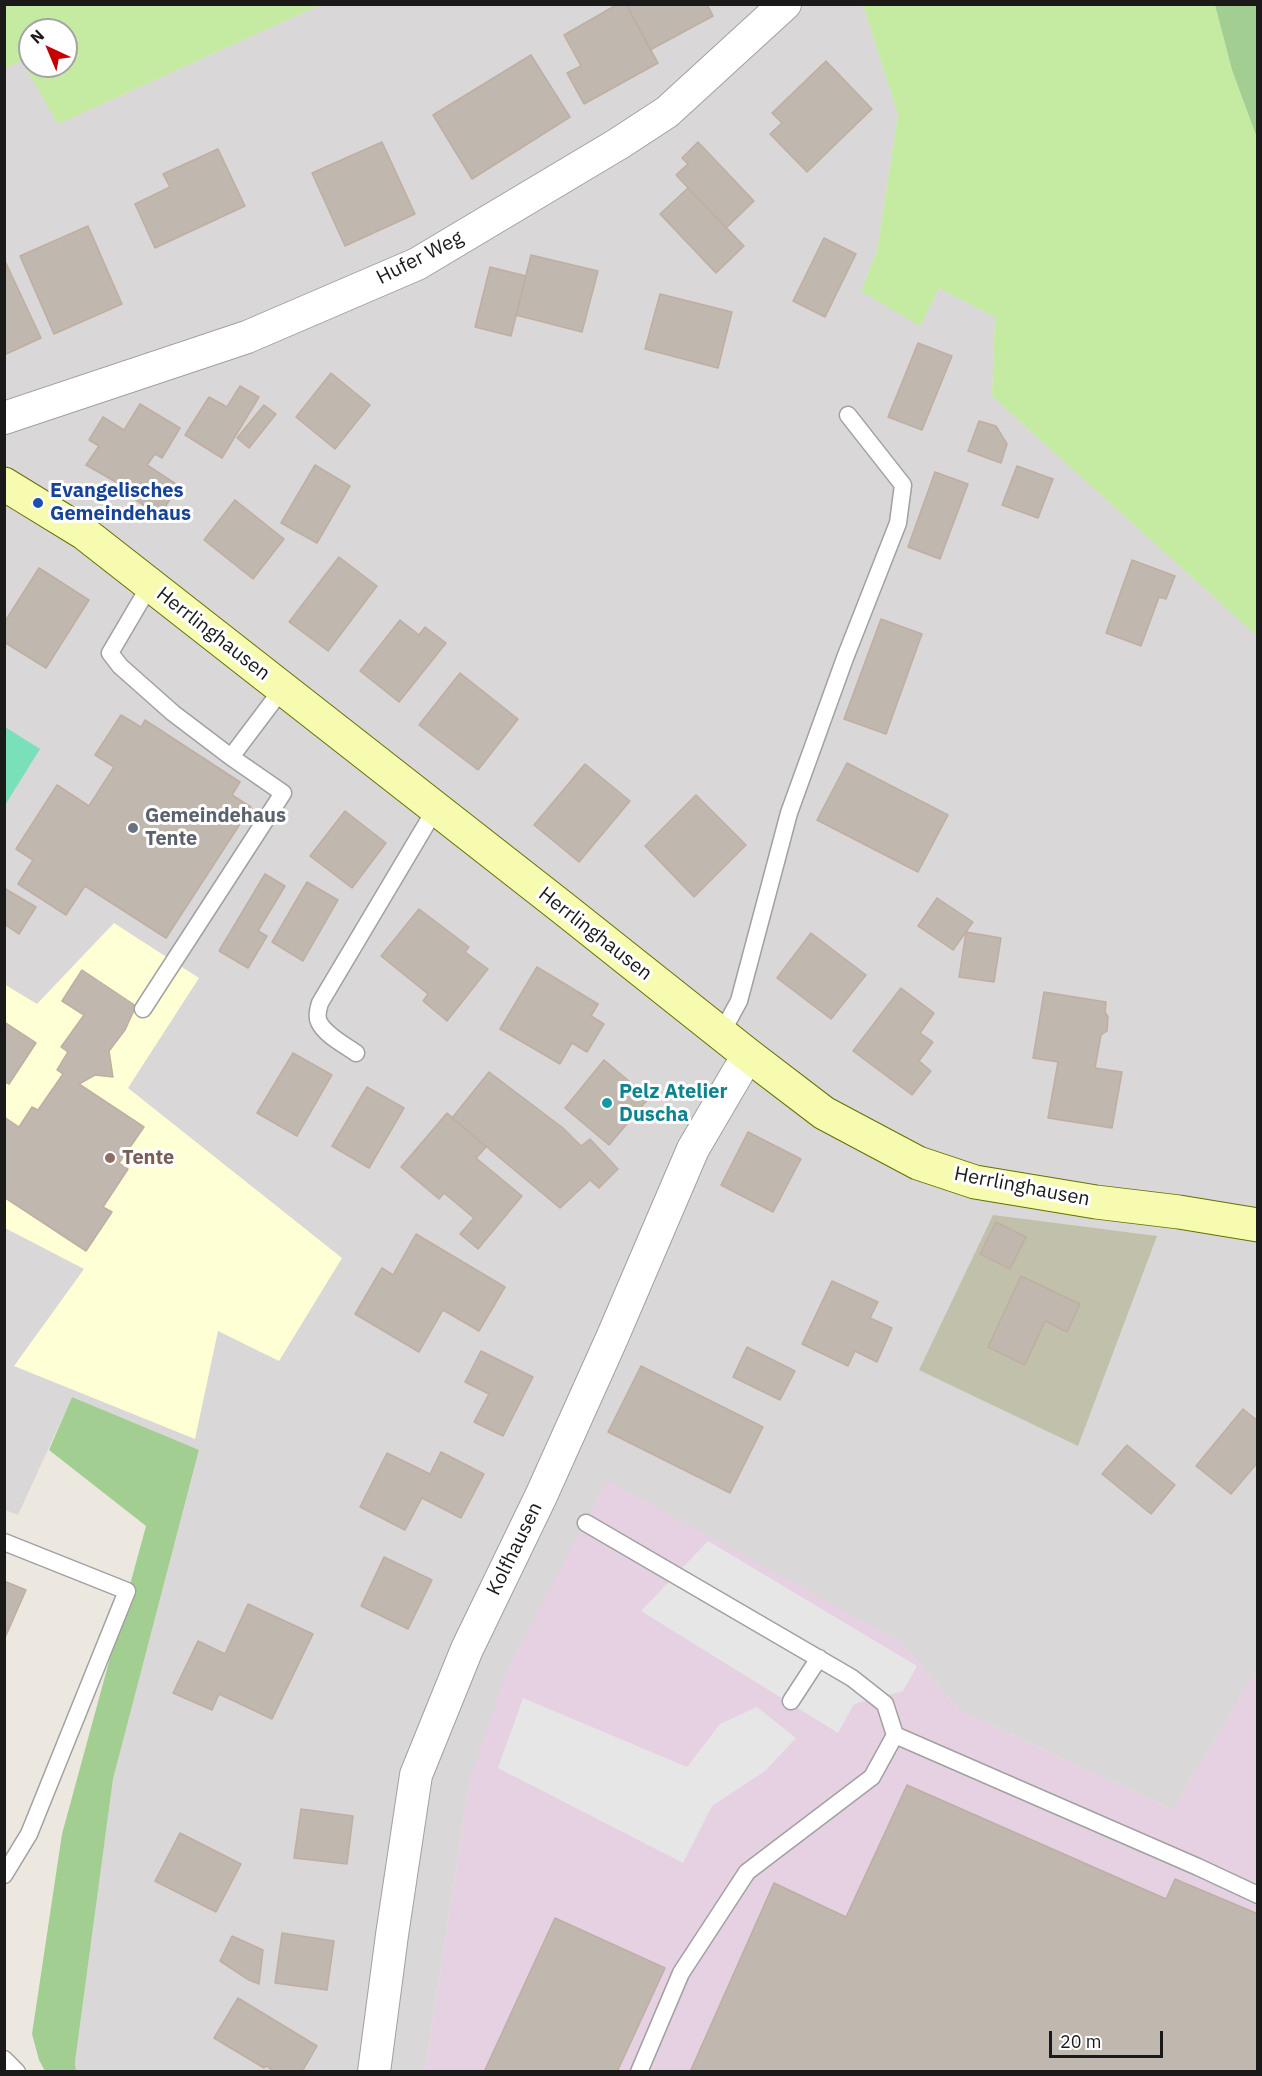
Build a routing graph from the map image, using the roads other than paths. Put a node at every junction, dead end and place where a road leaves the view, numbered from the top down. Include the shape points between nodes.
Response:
1 (785, 4) edge
2 (848, 415) dead end
3 (4, 418) edge
4 (4, 484) edge
5 (150, 585) junction
6 (283, 688) junction
7 (231, 757) junction
8 (436, 808) junction
9 (143, 1009) dead end
10 (721, 1034) junction
11 (356, 1053) dead end
12 (748, 1055) junction
13 (1257, 1225) edge
14 (586, 1523) dead end
15 (4, 1542) edge
16 (819, 1658) junction
17 (790, 1701) dead end
18 (895, 1735) junction
19 (4, 1875) edge
20 (1257, 1895) edge
21 (4, 2059) edge
22 (16, 2072) edge
23 (374, 2072) edge
24 (639, 2072) edge

1 - 3 street, Hufer Weg via 667,111 417,264 247,338
2 - 10 lane via 903,485 898,523 789,813 739,1001
4 - 5 street, Herrlinghausen via 84,533
5 - 6 street, Herrlinghausen
5 - 7 lane via 110,653 164,705
6 - 7 lane
6 - 8 street, Herrlinghausen
7 - 9 lane via 283,793
8 - 10 street, Herrlinghausen
8 - 11 lane via 320,1003 319,1022
10 - 12 street, Herrlinghausen
12 - 13 street, Herrlinghausen via 824,1113 918,1163 956,1176 1096,1202
12 - 23 street, Kolfhausen via 693,1149 541,1496 467,1649 416,1775
14 - 16 lane
15 - 19 lane via 127,1591 29,1834
16 - 17 lane
16 - 18 lane via 885,1704
18 - 20 lane
18 - 24 lane via 872,1777 747,1872 681,1973
21 - 22 lane

